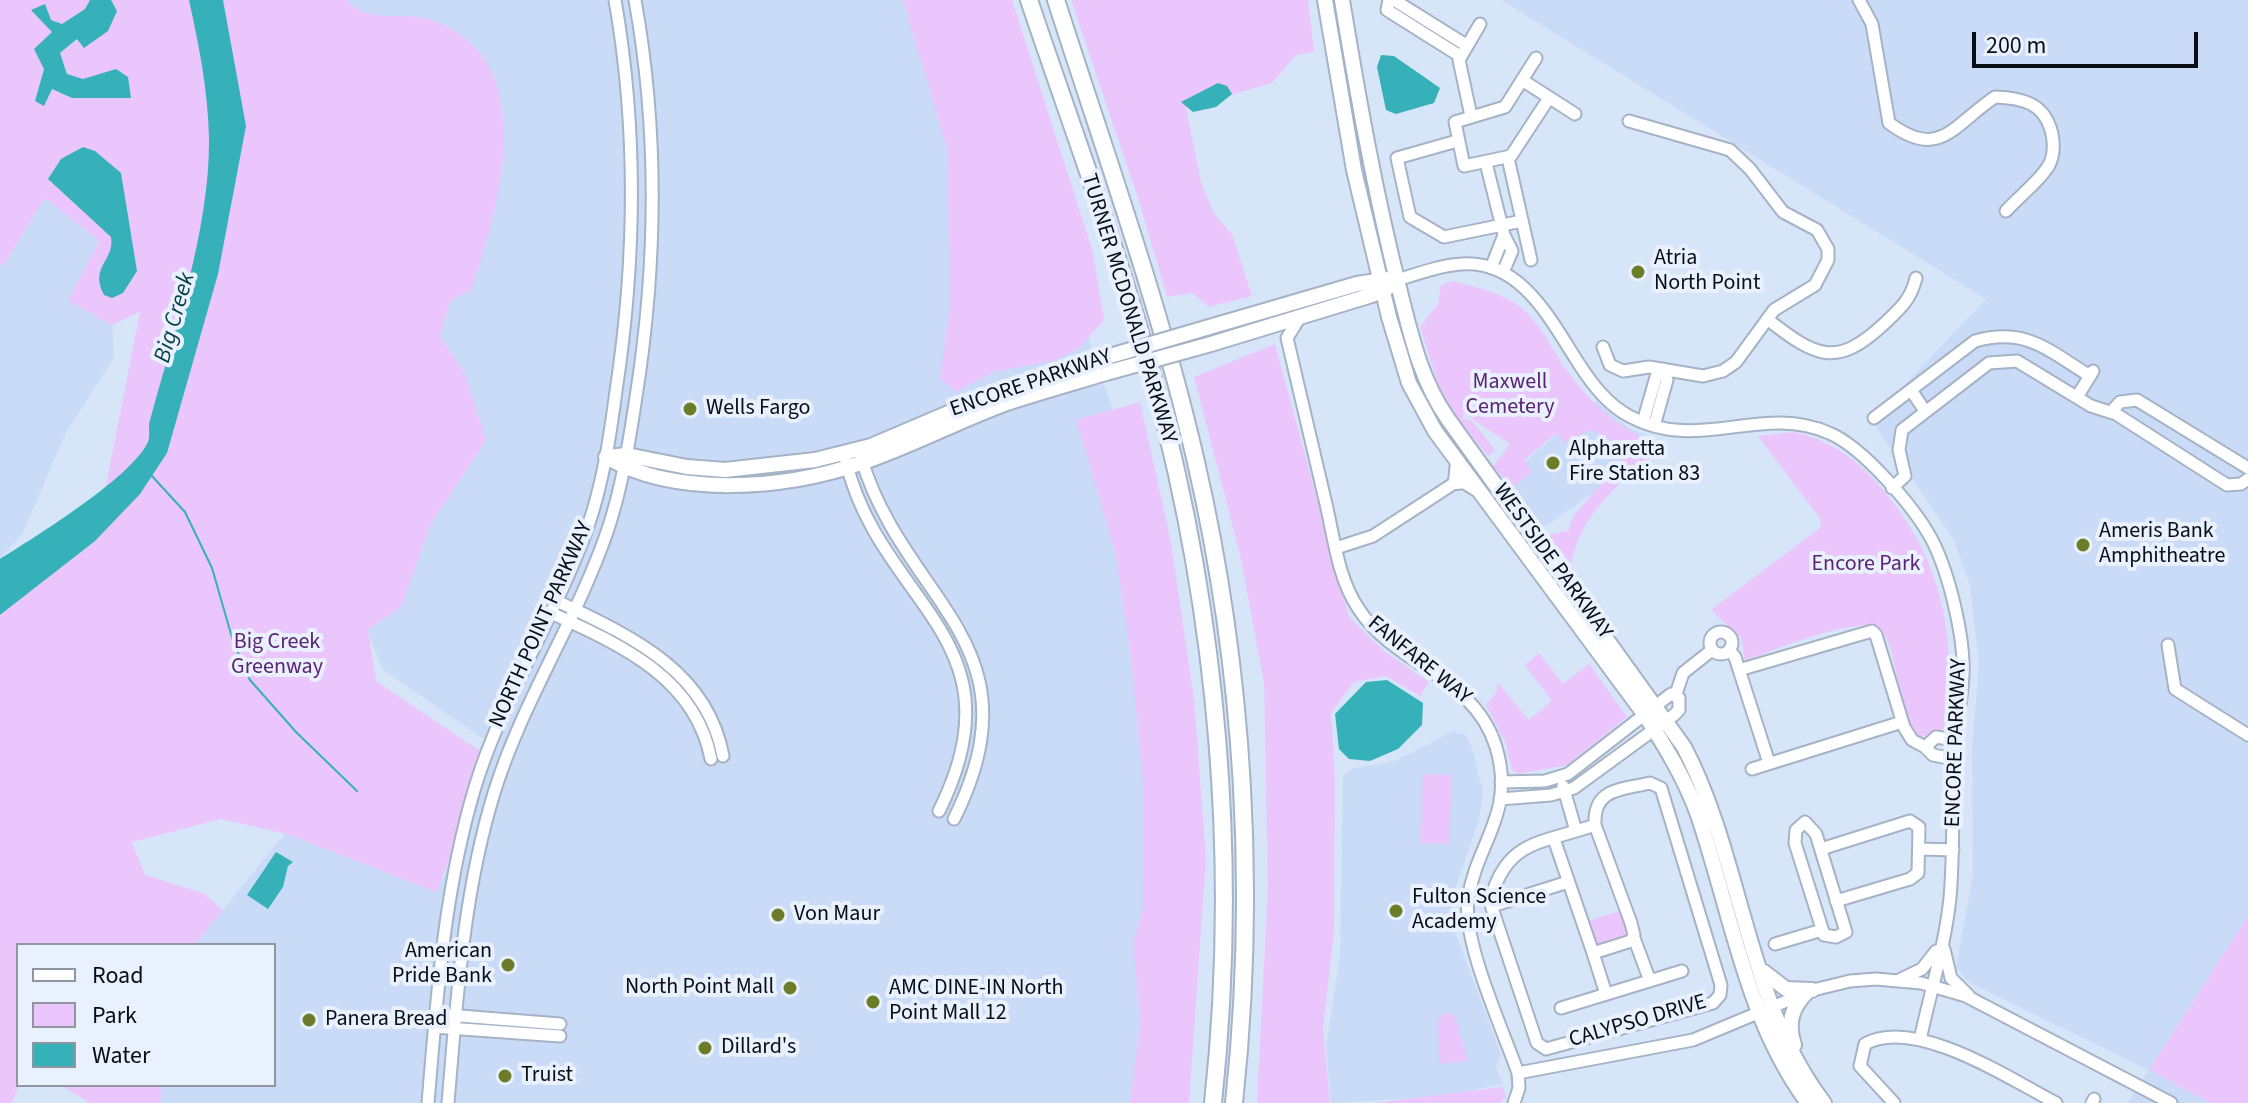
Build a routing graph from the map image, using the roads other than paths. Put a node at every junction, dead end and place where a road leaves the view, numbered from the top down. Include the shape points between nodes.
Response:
1 (615, 0) edge
2 (635, 0) edge
3 (1029, 0) edge
4 (1056, 0) edge
5 (1325, 0) edge
6 (1342, 0) edge
7 (1391, 0) edge
8 (1859, 0) edge
9 (1480, 24) dead end
10 (1463, 51) junction
11 (1536, 58) dead end
12 (1522, 80) junction
13 (1549, 98) junction
14 (1575, 114) dead end
15 (1471, 116) junction
16 (1629, 121) dead end
17 (1457, 141) junction
18 (1508, 158) junction
19 (1486, 163) junction
20 (1354, 170) junction
21 (2006, 211) dead end
22 (1522, 221) junction
23 (1503, 230) junction
24 (1373, 251) junction
25 (1531, 260) dead end
26 (1491, 268) junction
27 (1503, 272) junction
28 (1916, 278) dead end
29 (1397, 280) junction
30 (1357, 284) junction
31 (1382, 285) junction
32 (1351, 302) junction
33 (1300, 317) junction
34 (1389, 317) junction
35 (1767, 319) junction
36 (1264, 327) junction
37 (1287, 338) junction
38 (1603, 347) dead end
39 (1104, 365) junction
40 (1663, 369) junction
41 (1911, 390) junction
42 (2077, 397) junction
43 (1925, 411) junction
44 (2111, 412) junction
45 (1874, 418) dead end
46 (1649, 424) junction
47 (606, 457) junction
48 (854, 458) junction
49 (626, 461) junction
50 (1458, 462) junction
51 (2248, 468) edge
52 (2248, 479) edge
53 (1456, 482) junction
54 (1892, 488) junction
55 (1482, 493) junction
56 (1336, 548) junction
57 (552, 606) junction
58 (570, 614) junction
59 (2168, 645) dead end
60 (1739, 670) junction
61 (1676, 694) junction
62 (1657, 705) junction
63 (1645, 715) junction
64 (1667, 718) junction
65 (1902, 722) junction
66 (1654, 728) junction
67 (2248, 735) edge
68 (1955, 740) junction
69 (1925, 747) junction
70 (723, 756) dead end
71 (711, 759) dead end
72 (1953, 759) junction
73 (1769, 763) junction
74 (1752, 769) dead end
75 (1559, 778) junction
76 (1501, 782) junction
77 (1565, 793) junction
78 (1500, 799) junction
79 (939, 811) dead end
80 (954, 819) dead end
81 (1595, 825) junction
82 (1576, 831) junction
83 (1554, 839) junction
84 (1821, 849) junction
85 (1921, 849) junction
86 (1953, 850) junction
87 (1568, 882) junction
88 (1836, 901) junction
89 (1492, 906) junction
90 (1948, 908) junction
91 (1822, 930) junction
92 (1634, 938) junction
93 (1942, 943) junction
94 (1775, 944) dead end
95 (1593, 953) junction
96 (1761, 968) junction
97 (1682, 971) dead end
98 (1650, 981) junction
99 (1897, 981) junction
100 (1932, 985) junction
101 (1810, 991) junction
102 (1606, 994) junction
103 (1972, 999) junction
104 (1773, 1006) junction
105 (1561, 1008) dead end
106 (1758, 1012) junction
107 (435, 1020) junction
108 (455, 1022) junction
109 (560, 1030) dead end
110 (1920, 1040) junction
111 (1518, 1073) junction
112 (1805, 1076) junction
113 (428, 1103) edge
114 (448, 1103) edge
115 (1213, 1103) edge
116 (1234, 1103) edge
117 (1514, 1103) edge
118 (1808, 1103) edge
119 (1824, 1103) edge
120 (1894, 1103) edge
121 (2056, 1103) edge
122 (2171, 1103) edge

1 - 47 street, NORTH POINT PARKWAY via 628,92 633,214 626,324
2 - 49 street, NORTH POINT PARKWAY via 648,90 653,214 646,326
3 - 115 highway, TURNER MCDONALD PARKWAY via 1144,347 1175,465 1198,584 1218,748 1224,871
4 - 116 highway, TURNER MCDONALD PARKWAY via 1170,359 1219,580 1236,705 1245,870
5 - 20 main road, WESTSIDE PARKWAY
6 - 29 main road, WESTSIDE PARKWAY via 1367,156
7 - 10 street
8 - 21 street via 1872,24 1889,123 1910,138 1948,135 1995,97 2019,98 2040,108 2054,143 2049,164
9 - 10 street
10 - 15 street
11 - 12 street
12 - 13 street
12 - 15 street via 1503,108
13 - 14 street
13 - 18 street
15 - 17 street via 1453,124
16 - 35 street via 1730,150 1783,212 1806,222 1823,238 1828,249 1822,278
17 - 19 street via 1464,166
17 - 23 street via 1397,158 1409,215 1444,237
18 - 19 street
18 - 22 street
19 - 23 street
20 - 24 main road, WESTSIDE PARKWAY
20 - 29 main road via 1369,201 1385,265
22 - 23 street
22 - 25 street
23 - 26 street
23 - 27 street via 1512,251
24 - 30 main road
24 - 31 main road, WESTSIDE PARKWAY
26 - 27 street, ENCORE PARKWAY
26 - 29 street, ENCORE PARKWAY via 1461,264
27 - 46 street, ENCORE PARKWAY via 1535,300 1593,384 1618,408
28 - 35 street via 1911,298 1846,352 1812,350
29 - 31 main road
29 - 62 main road, WESTSIDE PARKWAY via 1417,357 1438,406
30 - 31 main road, ENCORE PARKWAY
30 - 39 main road, ENCORE PARKWAY, bridge via 1206,328
31 - 32 main road, ENCORE PARKWAY
31 - 34 main road, WESTSIDE PARKWAY
32 - 33 main road, ENCORE PARKWAY
32 - 34 main road
33 - 36 main road, ENCORE PARKWAY
33 - 37 street
34 - 50 main road, WESTSIDE PARKWAY via 1414,395
35 - 40 street via 1736,362 1723,371 1703,376
36 - 37 street
36 - 39 main road, ENCORE PARKWAY, bridge via 1211,344
37 - 56 street, FANFARE WAY
38 - 40 street via 1610,365 1623,371
39 - 48 main road, ENCORE PARKWAY
40 - 46 street via 1667,380
41 - 42 street via 1975,341 2006,335 2034,340 2092,373
41 - 43 street
41 - 45 street
42 - 43 street via 2017,361 2002,360 1989,363
42 - 44 street
43 - 54 street via 1902,430 1899,450 1905,476
44 - 51 street via 2120,402 2137,400
44 - 52 street via 2227,485
46 - 54 street, ENCORE PARKWAY via 1689,433 1770,422 1810,426 1847,442
47 - 49 main road, ENCORE PARKWAY
47 - 57 street, NORTH POINT PARKWAY via 588,527
48 - 49 main road, ENCORE PARKWAY via 795,478 731,484 684,480
48 - 79 street via 869,521 945,635 962,677 965,739
48 - 80 street via 888,520 960,626 978,673 984,706 982,742
49 - 58 street, NORTH POINT PARKWAY via 607,533
50 - 53 main road
50 - 55 main road, WESTSIDE PARKWAY
53 - 55 main road via 1464,481
53 - 56 street via 1373,536
54 - 68 street, ENCORE PARKWAY via 1931,537 1946,576 1962,650
55 - 63 main road, WESTSIDE PARKWAY
56 - 76 street, FANFARE WAY via 1350,595 1372,627 1452,684 1476,708 1495,745
57 - 58 street
57 - 107 street, NORTH POINT PARKWAY via 496,728 467,816 443,931
58 - 70 street via 628,636 675,669 711,715
58 - 71 street via 666,679 700,721
58 - 108 street, NORTH POINT PARKWAY via 514,736 486,821 466,916
59 - 67 street via 2175,689
60 - 61 street via 1719,651 1683,673
60 - 65 street via 1872,631
60 - 73 street
61 - 62 street
61 - 64 street via 1679,710
62 - 63 street
62 - 64 main road, WESTSIDE PARKWAY
63 - 66 main road, WESTSIDE PARKWAY
63 - 75 street
64 - 66 street
64 - 96 main road, WESTSIDE PARKWAY via 1707,795
65 - 69 street via 1912,740
65 - 73 street
66 - 77 street
66 - 106 main road, WESTSIDE PARKWAY via 1696,811
68 - 69 street via 1936,737
68 - 72 street, ENCORE PARKWAY
69 - 72 street via 1933,755
72 - 86 street, ENCORE PARKWAY
73 - 74 street
75 - 76 street
75 - 77 street
76 - 78 street, FANFARE WAY
77 - 78 street
77 - 82 street
78 - 111 street, FANFARE WAY via 1468,914
81 - 82 street
81 - 89 street, CALYPSO DRIVE via 1594,809 1605,796 1650,783 1661,788 1721,985 1713,1003 1540,1047 1516,989
81 - 92 street
82 - 83 street
83 - 87 street
83 - 89 street via 1506,861
84 - 85 street via 1910,821 1919,827
84 - 88 street
84 - 91 street via 1813,827 1801,823 1795,843
85 - 86 street
85 - 88 street via 1918,873 1910,879
86 - 90 street, ENCORE PARKWAY
87 - 89 street
87 - 95 street
88 - 91 street via 1846,932 1836,937
90 - 93 street, ENCORE PARKWAY
90 - 99 street via 1929,963
91 - 94 street
92 - 95 street
92 - 98 street
93 - 100 street, ENCORE PARKWAY
93 - 103 street via 1951,978
95 - 102 street
96 - 101 main road via 1786,989
96 - 104 main road, WESTSIDE PARKWAY
97 - 98 street
98 - 102 street
99 - 100 street
99 - 101 street via 1850,981
100 - 103 street
100 - 110 street, ENCORE PARKWAY
101 - 104 street
101 - 112 main road via 1797,1003 1789,1026
102 - 105 street
103 - 122 street
104 - 106 street
104 - 112 main road, WESTSIDE PARKWAY via 1784,1042
106 - 111 street via 1693,1040
106 - 118 main road, WESTSIDE PARKWAY via 1773,1048
107 - 108 street
107 - 113 street, NORTH POINT PARKWAY
108 - 109 street
108 - 114 street, NORTH POINT PARKWAY
110 - 120 street via 1877,1037 1860,1055 1860,1066
110 - 121 street via 1982,1063
111 - 117 street
112 - 119 main road, WESTSIDE PARKWAY

